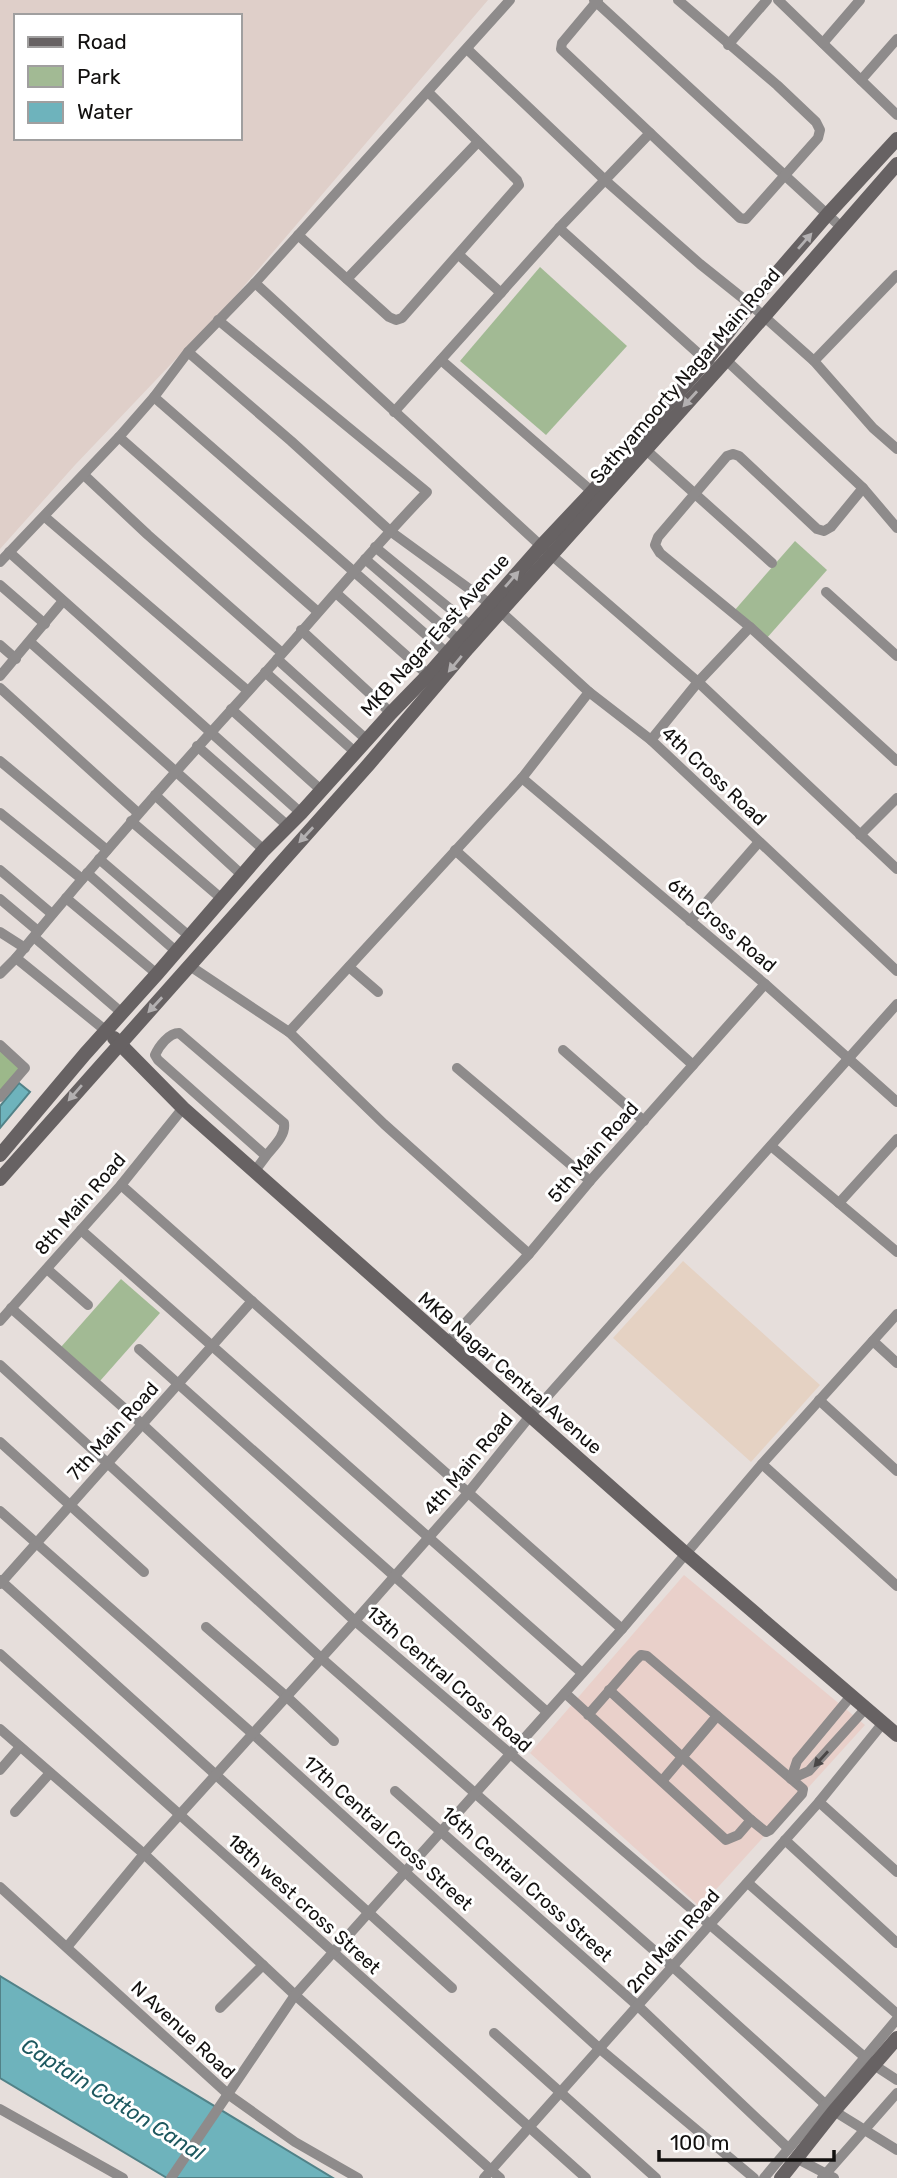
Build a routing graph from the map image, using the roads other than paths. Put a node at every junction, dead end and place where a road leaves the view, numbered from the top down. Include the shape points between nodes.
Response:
1 (510, 0) edge
2 (678, 0) edge
3 (767, 0) edge
4 (778, 0) edge
5 (860, 0) edge
6 (596, 1) edge
7 (897, 39) edge
8 (823, 43) junction
9 (728, 45) junction
10 (467, 49) junction
11 (861, 80) junction
12 (429, 93) junction
13 (897, 116) edge
14 (650, 134) junction
15 (897, 139) edge
16 (478, 142) junction
17 (894, 173) edge
18 (786, 176) junction
19 (606, 181) junction
20 (827, 215) junction
21 (841, 227) junction
22 (559, 229) junction
23 (298, 235) junction
24 (458, 255) junction
25 (897, 275) edge
26 (347, 279) junction
27 (256, 283) junction
28 (501, 293) junction
29 (750, 304) junction
30 (763, 316) junction
31 (218, 320) junction
32 (188, 352) junction
33 (441, 360) junction
34 (814, 361) junction
35 (716, 364) junction
36 (155, 397) junction
37 (394, 412) junction
38 (120, 437) junction
39 (645, 449) junction
40 (897, 450) edge
41 (84, 475) junction
42 (863, 488) junction
43 (694, 494) junction
44 (597, 496) junction
45 (45, 517) junction
46 (897, 528) edge
47 (390, 531) junction
48 (375, 547) junction
49 (546, 551) junction
50 (9, 552) junction
51 (365, 559) junction
52 (0, 562) edge
53 (772, 563) dead end
54 (353, 572) junction
55 (0, 586) edge
56 (826, 592) dead end
57 (336, 593) junction
58 (64, 601) junction
59 (496, 608) junction
60 (318, 612) junction
61 (45, 624) junction
62 (471, 626) junction
63 (750, 627) junction
64 (301, 630) junction
65 (459, 640) junction
66 (30, 642) junction
67 (0, 645) edge
68 (447, 653) junction
69 (279, 656) junction
70 (897, 656) edge
71 (16, 659) junction
72 (265, 672) junction
73 (428, 675) junction
74 (0, 676) edge
75 (698, 682) junction
76 (0, 688) edge
77 (248, 691) junction
78 (589, 692) junction
79 (231, 709) junction
80 (391, 713) junction
81 (209, 733) junction
82 (367, 740) junction
83 (651, 740) junction
84 (197, 746) junction
85 (356, 753) junction
86 (0, 761) edge
87 (897, 761) edge
88 (175, 772) junction
89 (522, 778) junction
90 (321, 790) junction
91 (155, 795) junction
92 (897, 798) edge
93 (0, 813) edge
94 (301, 813) junction
95 (135, 817) junction
96 (288, 826) junction
97 (860, 835) junction
98 (759, 842) junction
99 (107, 850) junction
100 (264, 850) junction
101 (455, 850) junction
102 (99, 859) junction
103 (897, 869) edge
104 (0, 870) edge
105 (242, 874) junction
106 (84, 876) junction
107 (66, 898) junction
108 (0, 899) edge
109 (222, 899) junction
110 (52, 914) junction
111 (691, 920) junction
112 (0, 932) edge
113 (36, 934) junction
114 (189, 936) junction
115 (24, 947) junction
116 (177, 952) junction
117 (16, 958) junction
118 (190, 966) junction
119 (349, 967) junction
120 (897, 971) edge
121 (0, 974) edge
122 (157, 974) junction
123 (765, 984) junction
124 (379, 992) dead end
125 (897, 1004) edge
126 (122, 1013) junction
127 (105, 1030) junction
128 (289, 1032) junction
129 (120, 1042) junction
130 (0, 1045) edge
131 (562, 1050) dead end
132 (847, 1058) junction
133 (693, 1065) junction
134 (457, 1068) dead end
135 (0, 1097) edge
136 (897, 1102) edge
137 (183, 1108) junction
138 (644, 1121) junction
139 (897, 1139) edge
140 (771, 1146) junction
141 (0, 1155) edge
142 (266, 1156) junction
143 (254, 1172) junction
144 (0, 1178) edge
145 (590, 1181) junction
146 (121, 1185) junction
147 (839, 1203) junction
148 (81, 1230) junction
149 (897, 1252) edge
150 (529, 1254) junction
151 (47, 1269) junction
152 (252, 1301) junction
153 (88, 1305) dead end
154 (11, 1308) junction
155 (897, 1314) edge
156 (0, 1321) edge
157 (873, 1341) junction
158 (447, 1343) junction
159 (212, 1346) junction
160 (139, 1349) dead end
161 (897, 1363) edge
162 (0, 1365) edge
163 (178, 1384) junction
164 (819, 1400) junction
165 (530, 1416) junction
166 (142, 1424) junction
167 (0, 1442) edge
168 (108, 1463) junction
169 (762, 1464) junction
170 (897, 1471) edge
171 (468, 1493) junction
172 (70, 1505) junction
173 (0, 1511) edge
174 (429, 1537) junction
175 (37, 1544) junction
176 (685, 1553) junction
177 (144, 1573) dead end
178 (394, 1576) junction
179 (1, 1582) edge
180 (897, 1586) edge
181 (355, 1621) junction
182 (206, 1627) dead end
183 (622, 1629) junction
184 (0, 1654) edge
185 (321, 1658) junction
186 (582, 1673) junction
187 (609, 1690) junction
188 (565, 1693) junction
189 (851, 1696) junction
190 (287, 1697) junction
191 (866, 1708) junction
192 (547, 1712) junction
193 (588, 1715) junction
194 (717, 1716) junction
195 (883, 1723) junction
196 (0, 1729) edge
197 (254, 1735) junction
198 (897, 1735) edge
199 (334, 1741) dead end
200 (20, 1746) junction
201 (509, 1754) junction
202 (682, 1757) junction
203 (0, 1770) edge
204 (50, 1773) junction
205 (217, 1776) junction
206 (791, 1779) junction
207 (662, 1781) junction
208 (395, 1791) dead end
209 (474, 1794) junction
210 (819, 1802) junction
211 (15, 1812) dead end
212 (180, 1816) junction
213 (751, 1820) junction
214 (441, 1830) junction
215 (785, 1840) junction
216 (144, 1854) junction
217 (404, 1871) junction
218 (897, 1871) edge
219 (748, 1883) junction
220 (0, 1887) edge
221 (369, 1913) junction
222 (709, 1925) junction
223 (897, 1943) edge
224 (67, 1947) junction
225 (332, 1953) junction
226 (263, 1965) junction
227 (673, 1967) junction
228 (452, 1987) dead end
229 (295, 1995) junction
230 (638, 2006) junction
231 (220, 2008) dead end
232 (897, 2014) edge
233 (897, 2019) edge
234 (494, 2034) dead end
235 (897, 2038) edge
236 (600, 2049) junction
237 (869, 2061) junction
238 (897, 2080) edge
239 (560, 2093) junction
240 (897, 2093) edge
241 (229, 2095) junction
242 (829, 2107) junction
243 (0, 2109) edge
244 (530, 2127) junction
245 (866, 2130) junction
246 (897, 2150) edge
247 (792, 2153) junction
248 (780, 2172) edge
249 (492, 2176) edge
250 (827, 2176) edge
251 (122, 2178) edge
252 (171, 2178) edge
253 (358, 2178) edge
254 (586, 2178) edge
255 (656, 2178) edge
256 (754, 2178) edge
257 (764, 2178) edge

1 - 10 street
2 - 9 street
3 - 9 street
4 - 8 street
5 - 8 street
6 - 14 street via 561,49
6 - 18 street
7 - 11 street
8 - 11 street
9 - 18 street via 777,85 820,130
10 - 12 street
10 - 19 street
11 - 13 street
12 - 16 street
12 - 23 street
14 - 18 street via 740,218 750,216
14 - 19 street
15 - 20 main road
16 - 24 street via 520,185
16 - 26 street
17 - 21 main road, Sathyamoorty Nagar Main Road
18 - 20 street
19 - 22 street
19 - 29 street
20 - 21 street
29 -> 20 main road
21 - 30 main road, Sathyamoorty Nagar Main Road
22 - 28 street
22 - 35 street
23 - 26 street
23 - 27 street
24 - 26 street via 396,320
24 - 28 street
25 - 34 street
27 - 31 street
27 - 37 street
28 - 33 street
29 - 30 street
29 - 35 main road
30 - 34 street
30 - 35 main road, Sathyamoorty Nagar Main Road
31 - 32 street
31 - 47 street via 427,492
32 - 36 street
32 - 47 street, 4th Cross Road
33 - 37 street
33 - 44 street
34 - 40 street
35 -> 39 main road, Sathyamoorty Nagar Main Road
35 - 42 street
35 - 44 main road
36 - 38 street
36 - 54 street
37 - 49 street
38 - 41 street
38 - 60 street
39 - 43 street
39 - 44 main road, Sathyamoorty Nagar Main Road
41 - 45 street
41 - 69 street
42 - 43 street via 824,531 733,454
42 - 46 street
43 - 53 street
43 - 63 street via 655,545
44 - 49 main road, Sathyamoorty Nagar Main Road
45 - 50 street
45 - 77 street
47 - 48 street
47 - 59 street, 4th Cross Road
48 - 51 street
48 - 62 street
49 - 59 main road, Sathyamoorty Nagar Main Road
49 - 75 street
50 - 52 street
50 - 58 street
51 - 54 street
51 - 65 street
54 - 57 street
54 - 68 street
55 - 61 street
56 - 70 street
57 - 60 street
57 - 73 street
58 - 61 street
58 - 81 street
59 - 62 main road, MKB Nagar East Avenue
59 - 78 street, 4th Cross Road
59 -> 118 main road, MKB Nagar East Avenue
60 - 64 street
61 - 66 street
62 - 65 main road, MKB Nagar East Avenue
63 - 75 street
63 - 87 street
64 - 69 street
64 - 80 street
65 - 68 main road, MKB Nagar East Avenue
66 - 71 street
66 - 88 street
67 - 71 street
68 - 73 main road, MKB Nagar East Avenue
69 - 72 street
69 - 82 street
71 - 74 street
72 - 77 street
72 - 85 street
73 - 80 main road, MKB Nagar East Avenue
75 - 83 street
75 - 97 street
76 - 95 street
77 - 79 street
78 - 83 street, 4th Cross Road
78 - 89 street
79 - 81 street
79 - 90 street
80 - 82 main road, MKB Nagar East Avenue
81 - 84 street
81 - 94 street
82 - 85 main road, MKB Nagar East Avenue
83 - 98 street, 4th Cross Road
84 - 88 street
84 - 96 street
85 - 90 main road, MKB Nagar East Avenue
86 - 99 street
88 - 91 street
88 - 100 street
89 - 101 street
89 - 111 street, 6th Cross Road
90 - 94 main road, MKB Nagar East Avenue
91 - 95 street
91 - 105 street
92 - 97 street
93 - 106 street
94 - 96 main road, MKB Nagar East Avenue
95 - 99 street
95 - 109 street
96 - 100 main road, MKB Nagar East Avenue
97 - 103 street
98 - 111 street
98 - 120 street, 4th Cross Road
99 - 102 street
100 - 105 main road, MKB Nagar East Avenue
101 - 119 street
101 - 133 street
102 - 106 street
102 - 114 street
104 - 110 street
105 - 109 main road, MKB Nagar East Avenue
106 - 107 street
106 - 116 street
107 - 110 street
107 - 122 street
108 - 113 street
109 - 114 main road, MKB Nagar East Avenue
110 - 113 street
111 - 123 street, 6th Cross Road
112 - 115 street
113 - 115 street
113 - 126 street
114 - 116 main road, MKB Nagar East Avenue
115 - 117 street
116 - 122 main road, MKB Nagar East Avenue
117 - 121 street
117 - 127 street
118 - 128 street
118 -> 129 main road, MKB Nagar East Avenue
119 - 124 street
119 - 128 street
122 - 126 main road, MKB Nagar East Avenue
123 - 132 street, 6th Cross Road
123 - 133 street, 5th Main Road
125 - 132 street, 4th Main Road
126 - 127 main road, MKB Nagar East Avenue
127 - 129 main road, MKB Nagar Central Avenue
127 - 141 main road, MKB Nagar East Avenue
128 - 150 street
129 - 137 main road, MKB Nagar Central Avenue
129 -> 144 main road, MKB Nagar East Avenue
130 - 135 street via 25,1068
131 - 138 street
132 - 136 street, 6th Cross Road
132 - 140 street, 4th Main Road
133 - 138 street, 5th Main Road
134 - 145 street
137 - 143 main road, MKB Nagar Central Avenue
137 - 146 street, 8th Main Road
138 - 145 street, 5th Main Road
139 - 147 street
140 - 147 street
140 - 165 street, 4th Main Road
142 - 142 street via 158,1060 157,1051 171,1035 179,1033 284,1123 285,1129
142 - 143 street
143 - 158 main road, MKB Nagar Central Avenue
145 - 150 street, 5th Main Road
146 - 148 street, 8th Main Road
146 - 152 street
147 - 149 street
148 - 151 street, 8th Main Road
148 - 159 street
150 - 158 street, 5th Main Road
151 - 153 street
151 - 154 street, 8th Main Road
152 - 159 street, 7th Main Road
152 - 171 street
154 - 156 street, 8th Main Road
154 - 166 street, 13th Central Cross Road
155 - 157 street
157 - 161 street
157 - 164 street
158 - 165 main road, MKB Nagar Central Avenue
159 - 163 street, 7th Main Road
159 - 174 street
160 - 163 street
162 - 168 street
163 - 166 street, 7th Main Road
163 - 178 street
164 - 169 street
164 - 170 street
165 - 171 street, 4th Main Road
165 - 176 main road, MKB Nagar Central Avenue
166 - 168 street, 7th Main Road
166 - 181 street, 13th Central Cross Road
167 - 172 street
168 - 172 street, 7th Main Road
168 - 185 street
169 - 176 street
169 - 180 street
171 - 174 street, 4th Main Road
171 - 183 street
172 - 175 street, 7th Main Road
172 - 177 street
173 - 175 street, 17th Central Cross Street
174 - 178 street, 4th Main Road
174 - 186 street
175 - 179 street, 7th Main Road
175 - 197 street, 17th Central Cross Street
176 - 183 street
176 - 189 main road, MKB Nagar Central Avenue
178 - 181 street, 4th Main Road
178 - 192 street
179 - 205 street
181 - 185 street, 4th Main Road
181 - 201 street, 13th Central Cross Road
182 - 190 street
183 - 186 street
184 - 212 street, 18th west cross Street
185 - 190 street, 4th Main Road
185 - 209 street
186 - 188 street
187 - 193 street
187 - 194 street via 642,1655 648,1656
187 - 202 street
188 - 192 street
188 - 193 street
189 - 191 main road, MKB Nagar Central Avenue
189 - 206 street via 797,1761
190 - 197 street, 4th Main Road
190 - 199 street
191 - 195 main road, MKB Nagar Central Avenue
191 -> 206 street via 809,1771
192 - 201 street
193 - 207 street
194 - 202 street
194 - 206 street
195 - 198 main road, MKB Nagar Central Avenue
195 - 210 street, 2nd Main Road
196 - 200 street
197 - 205 street, 4th Main Road
197 - 217 street, 17th Central Cross Street
200 - 203 street
200 - 204 street
201 - 209 street
201 - 222 street, 13th Central Cross Road
202 - 207 street
202 - 213 street
204 - 211 street
204 - 216 street
205 - 212 street, 4th Main Road
205 - 221 street
206 - 213 street via 803,1789 802,1794 770,1830 766,1832
207 - 213 street via 726,1840 738,1835
208 - 214 street, 16th Central Cross Street
209 - 214 street
209 - 227 street
210 - 215 street, 2nd Main Road
210 - 218 street
212 - 216 street, 4th Main Road
212 - 225 street, 18th west cross Street
214 - 217 street
214 - 230 street, 16th Central Cross Street
215 - 219 street, 2nd Main Road
215 - 223 street
216 - 224 street, 4th Main Road
216 - 226 street
217 - 221 street
217 - 236 street, 17th Central Cross Street
219 - 222 street, 2nd Main Road
219 - 232 street
220 - 224 street, N Avenue Road
221 - 225 street
221 - 228 street
222 - 227 street, 2nd Main Road
222 - 237 street, 13th Central Cross Road
224 - 241 street, N Avenue Road
225 - 229 street
225 - 244 street, 18th west cross Street
226 - 229 street
226 - 231 street
227 - 230 street, 2nd Main Road
227 - 242 street
229 - 241 street
229 - 249 street
230 - 236 street, 2nd Main Road
230 - 247 street, 16th Central Cross Street
233 - 237 street
234 - 239 street
235 - 237 main road
236 - 239 street, 2nd Main Road
236 - 256 street, 17th Central Cross Street
237 - 238 street, 13th Central Cross Road
237 - 242 main road
239 - 244 street, 2nd Main Road
239 - 255 street
240 - 245 street
241 - 252 street
241 - 253 street, N Avenue Road via 295,2142
242 - 245 street
242 - 247 main road
243 - 251 street
244 - 249 street, 2nd Main Road
244 - 254 street, 18th west cross Street
245 - 246 street
245 - 250 street
247 - 248 main road
247 - 250 street, 16th Central Cross Street
248 - 257 street

